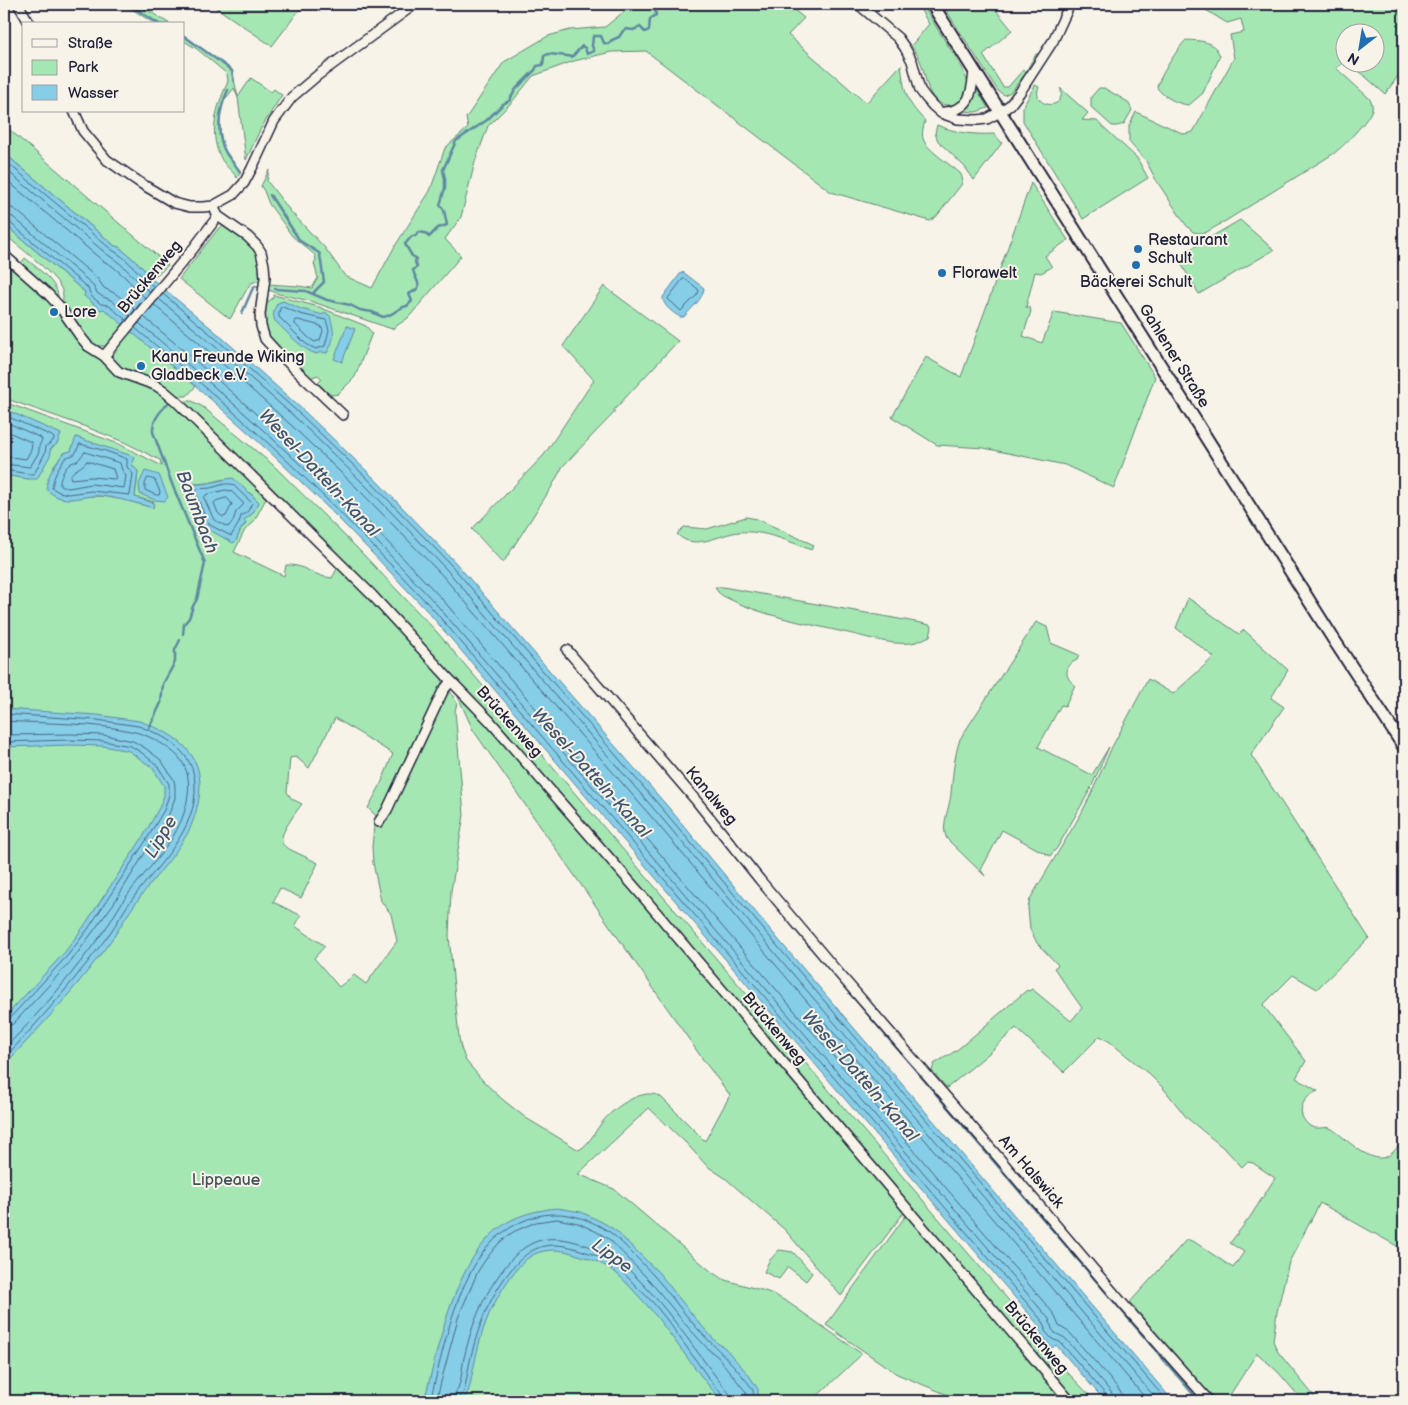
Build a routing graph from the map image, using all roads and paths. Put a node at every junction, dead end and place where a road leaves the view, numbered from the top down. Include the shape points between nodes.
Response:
1 (18, 4) edge
2 (414, 4) edge
3 (858, 4) edge
4 (932, 4) edge
5 (1070, 4) edge
6 (29, 22) edge
7 (974, 71) junction
8 (74, 112) edge
9 (941, 112) junction
10 (1000, 112) junction
11 (213, 206) junction
12 (218, 216) junction
13 (4, 256) edge
14 (104, 356) junction
15 (343, 415) dead end
16 (566, 650) dead end
17 (451, 681) junction
18 (1404, 747) edge
19 (379, 822) dead end
20 (830, 963) joint
21 (1070, 1401) edge
22 (1209, 1401) edge

1 - 6 street
2 - 11 street via 292,97 274,121 244,183 233,195
3 - 9 street via 902,43 912,61 920,90
4 - 7 main road, Gahlener Straße
5 - 10 street via 1053,41 1033,73 1010,105
7 - 9 street via 969,99 961,108
7 - 10 main road, Gahlener Straße
8 - 11 street via 83,131 107,160 142,184 174,203 203,208
9 - 10 street via 977,120
10 - 18 main road, Gahlener Straße
11 - 12 street
12 - 14 street, Brückenweg
12 - 15 street via 248,237 261,252 265,278 260,314 266,339
13 - 14 street, Brückenweg via 60,307 88,346
14 - 17 street, Brückenweg via 119,372 155,385 176,401 372,595
16 - 20 street, Kanalweg
17 - 19 street via 443,691
17 - 21 street, Brückenweg via 639,892
20 - 22 street, Am Halswick

